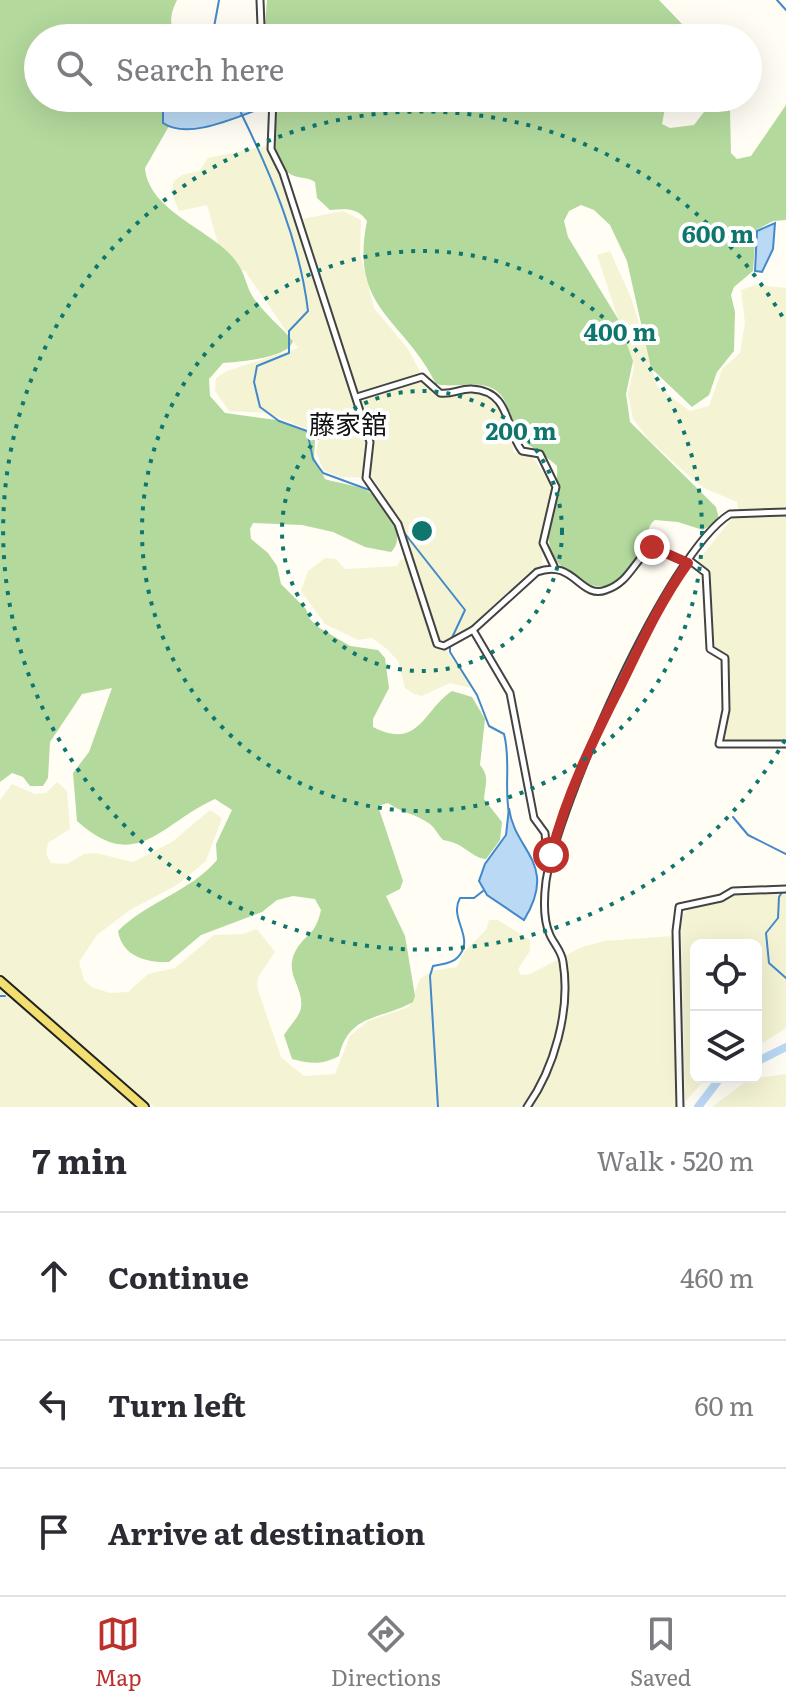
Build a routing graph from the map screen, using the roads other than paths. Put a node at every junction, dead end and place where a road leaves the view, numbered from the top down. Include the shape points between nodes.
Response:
1 (260, 0) edge
2 (261, 24) edge
3 (272, 112) edge
4 (357, 397) junction
5 (786, 512) edge
6 (688, 562) junction
7 (554, 566) junction
8 (473, 630) junction
9 (786, 744) edge
10 (551, 855) junction
11 (786, 889) edge
12 (0, 981) edge
13 (144, 1107) edge
14 (527, 1107) edge
15 (680, 1107) edge

1 - 2 street
3 - 4 street via 271,149
4 - 7 street via 422,377 440,393 473,389 495,397 504,406 516,443 522,451 540,454 553,477 554,501 543,543
4 - 8 street via 370,442 366,478 398,524 437,644 444,646
5 - 6 street via 730,514
6 - 7 street via 652,547 630,576 606,591 596,591
6 - 9 street via 706,573 710,649 725,658 726,710 719,744
6 - 10 street via 602,722
7 - 8 street via 537,572
8 - 10 street via 510,693 534,818
10 - 14 street via 545,910 547,930 563,961 562,995 553,1060
11 - 15 street via 733,891 679,907
12 - 13 main road

